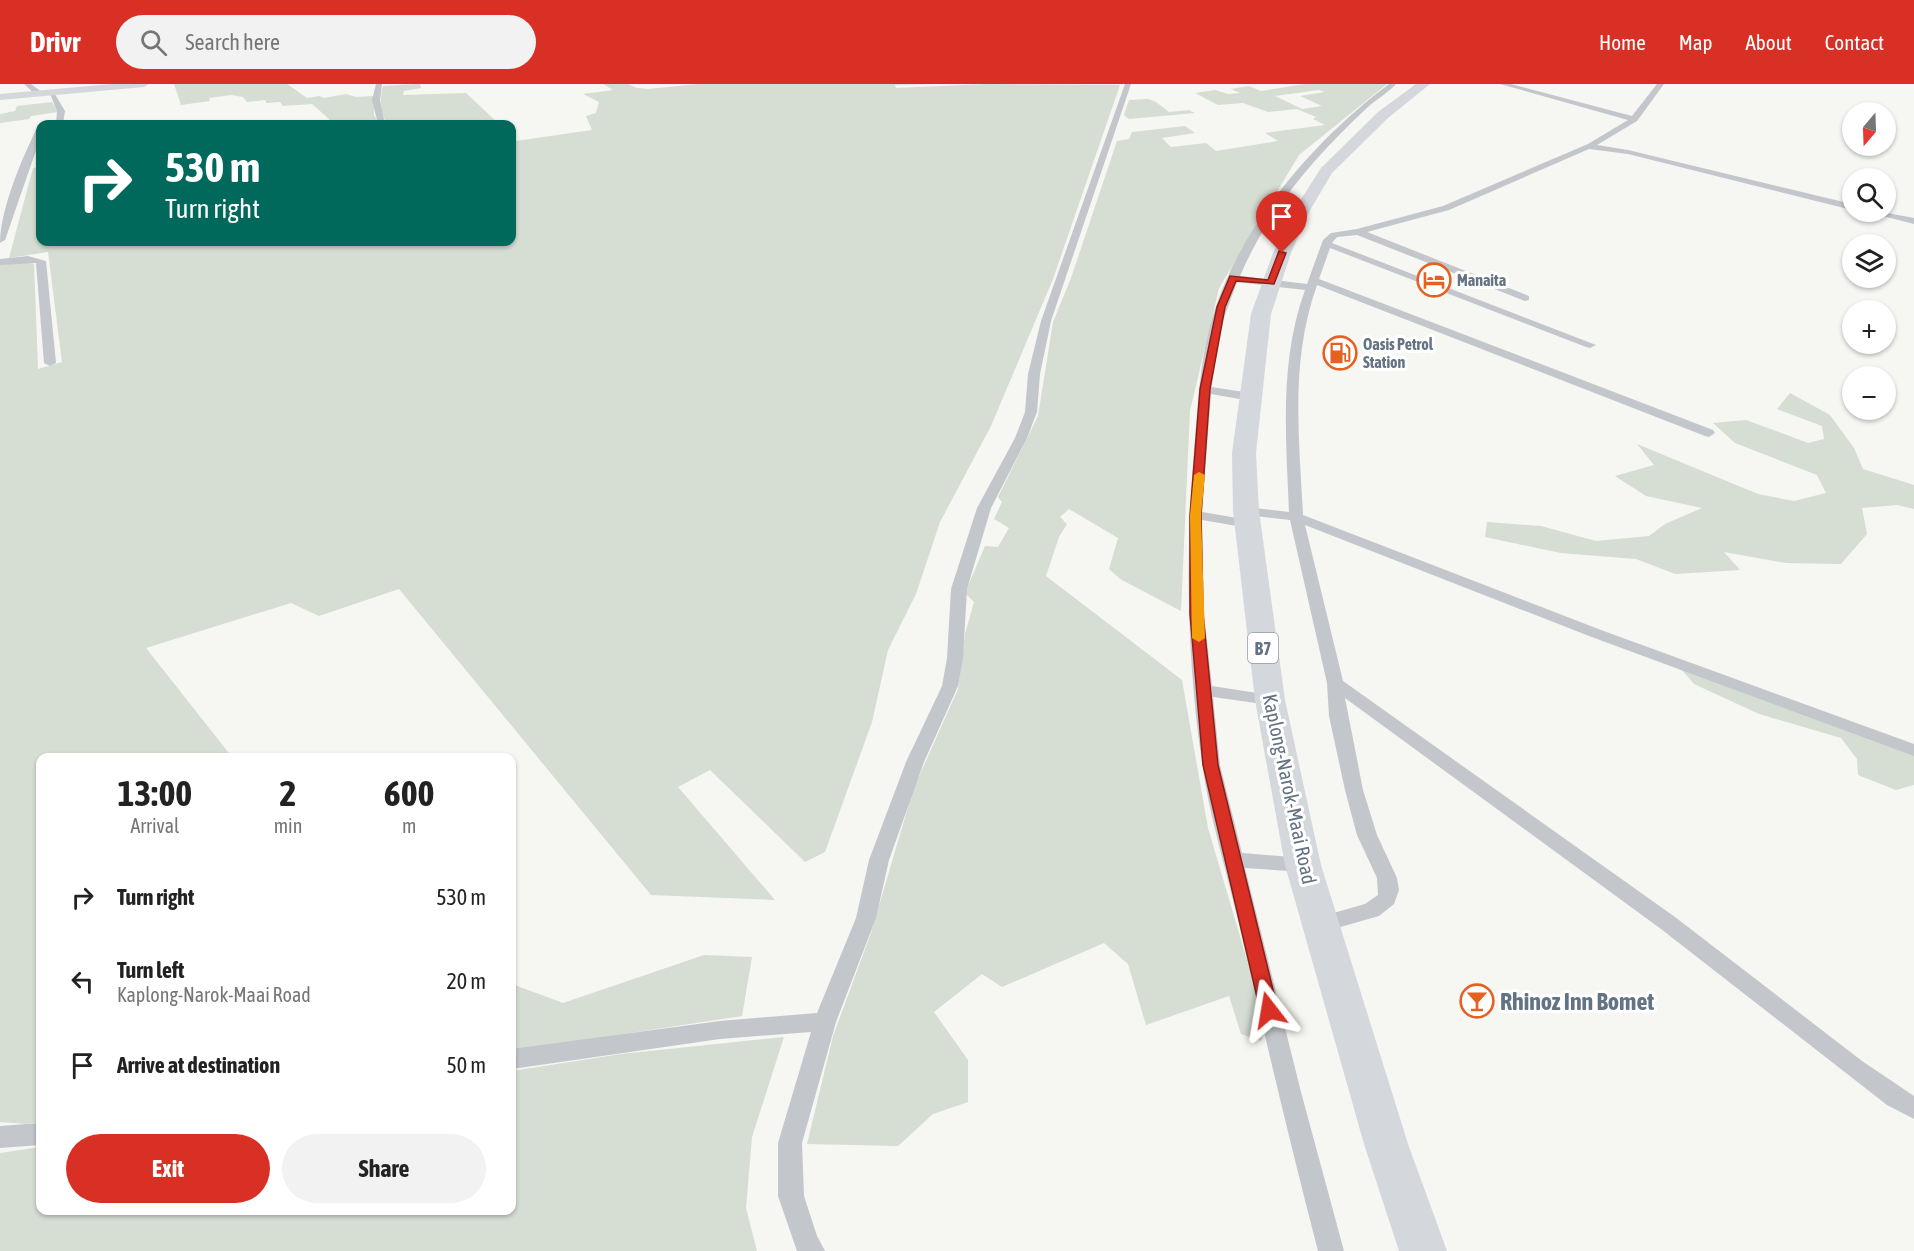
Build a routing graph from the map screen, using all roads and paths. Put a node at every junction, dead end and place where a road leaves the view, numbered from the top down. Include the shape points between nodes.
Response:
1 (27, 84) edge
2 (144, 84) edge
3 (379, 84) edge
4 (1128, 84) edge
5 (1393, 84) edge
6 (1424, 84) edge
7 (1503, 84) edge
8 (1661, 84) edge
9 (51, 92) junction
10 (39, 93) junction
11 (0, 97) edge
12 (1635, 119) junction
13 (60, 120) edge
14 (381, 120) edge
15 (1355, 128) junction
16 (36, 140) edge
17 (1591, 145) junction
18 (1842, 205) edge
19 (1288, 211) junction
20 (1896, 217) edge
21 (1914, 221) edge
22 (1358, 232) junction
23 (0, 240) edge
24 (1327, 244) junction
25 (0, 262) edge
26 (1233, 278) junction
27 (1271, 282) junction
28 (1313, 284) junction
29 (1525, 298) dead end
30 (1590, 345) dead end
31 (50, 363) dead end
32 (1205, 389) junction
33 (1251, 397) junction
34 (1709, 433) dead end
35 (1195, 515) junction
36 (1296, 517) junction
37 (1248, 518) junction
38 (1335, 683) junction
39 (1204, 690) junction
40 (1270, 700) junction
41 (1914, 750) edge
42 (1235, 860) junction
43 (1304, 865) junction
44 (1323, 924) junction
45 (825, 1022) junction
46 (516, 1058) edge
47 (1914, 1108) edge
48 (36, 1134) edge
49 (0, 1137) edge
50 (812, 1251) edge
51 (1331, 1251) edge
52 (1424, 1251) edge

1 - 10 street
2 - 9 street
3 - 14 street via 376,100
4 - 45 street via 1046,321 1034,374 1031,412 984,508 959,589 950,686 915,762 879,860 866,918
5 - 15 street via 1366,104
6 - 15 highway, Kaplong-Narok-Maai Road / B7
7 - 12 street
8 - 12 street
9 - 10 street
9 - 13 street via 61,111
10 - 11 street
12 - 17 street
15 - 19 highway, Kaplong-Narok-Maai Road / B7 via 1326,171
16 - 23 street
17 - 18 street
17 - 22 street via 1446,208
19 - 26 street via 1245,252
19 - 27 highway, Kaplong-Narok-Maai Road / B7
20 - 21 street
22 - 24 street via 1334,235
22 - 29 street
24 - 28 street
24 - 30 street
25 - 31 street via 41,261
26 - 27 street
26 - 32 street via 1216,326
27 - 28 street
27 - 33 highway, Kaplong-Narok-Maai Road / B7 via 1261,314
28 - 34 street
28 - 36 street via 1300,318 1293,371
32 - 33 street
32 - 35 street
33 - 37 highway, Kaplong-Narok-Maai Road / B7 via 1244,453
35 - 37 street
35 - 39 street via 1196,614
36 - 37 street
36 - 38 street
36 - 41 street via 1595,633
37 - 40 highway, Kaplong-Narok-Maai Road / B7
38 - 44 street via 1354,790 1389,890 1387,899 1372,910
38 - 47 street via 1668,922 1854,1068
39 - 40 street
39 - 42 street via 1211,765
40 - 43 highway, Kaplong-Narok-Maai Road / B7
42 - 43 street
42 - 51 street
43 - 44 highway, Kaplong-Narok-Maai Road / B7
44 - 52 highway, Kaplong-Narok-Maai Road / B7 via 1386,1144
45 - 46 street via 720,1030
45 - 50 street via 790,1143 791,1196
48 - 49 street

